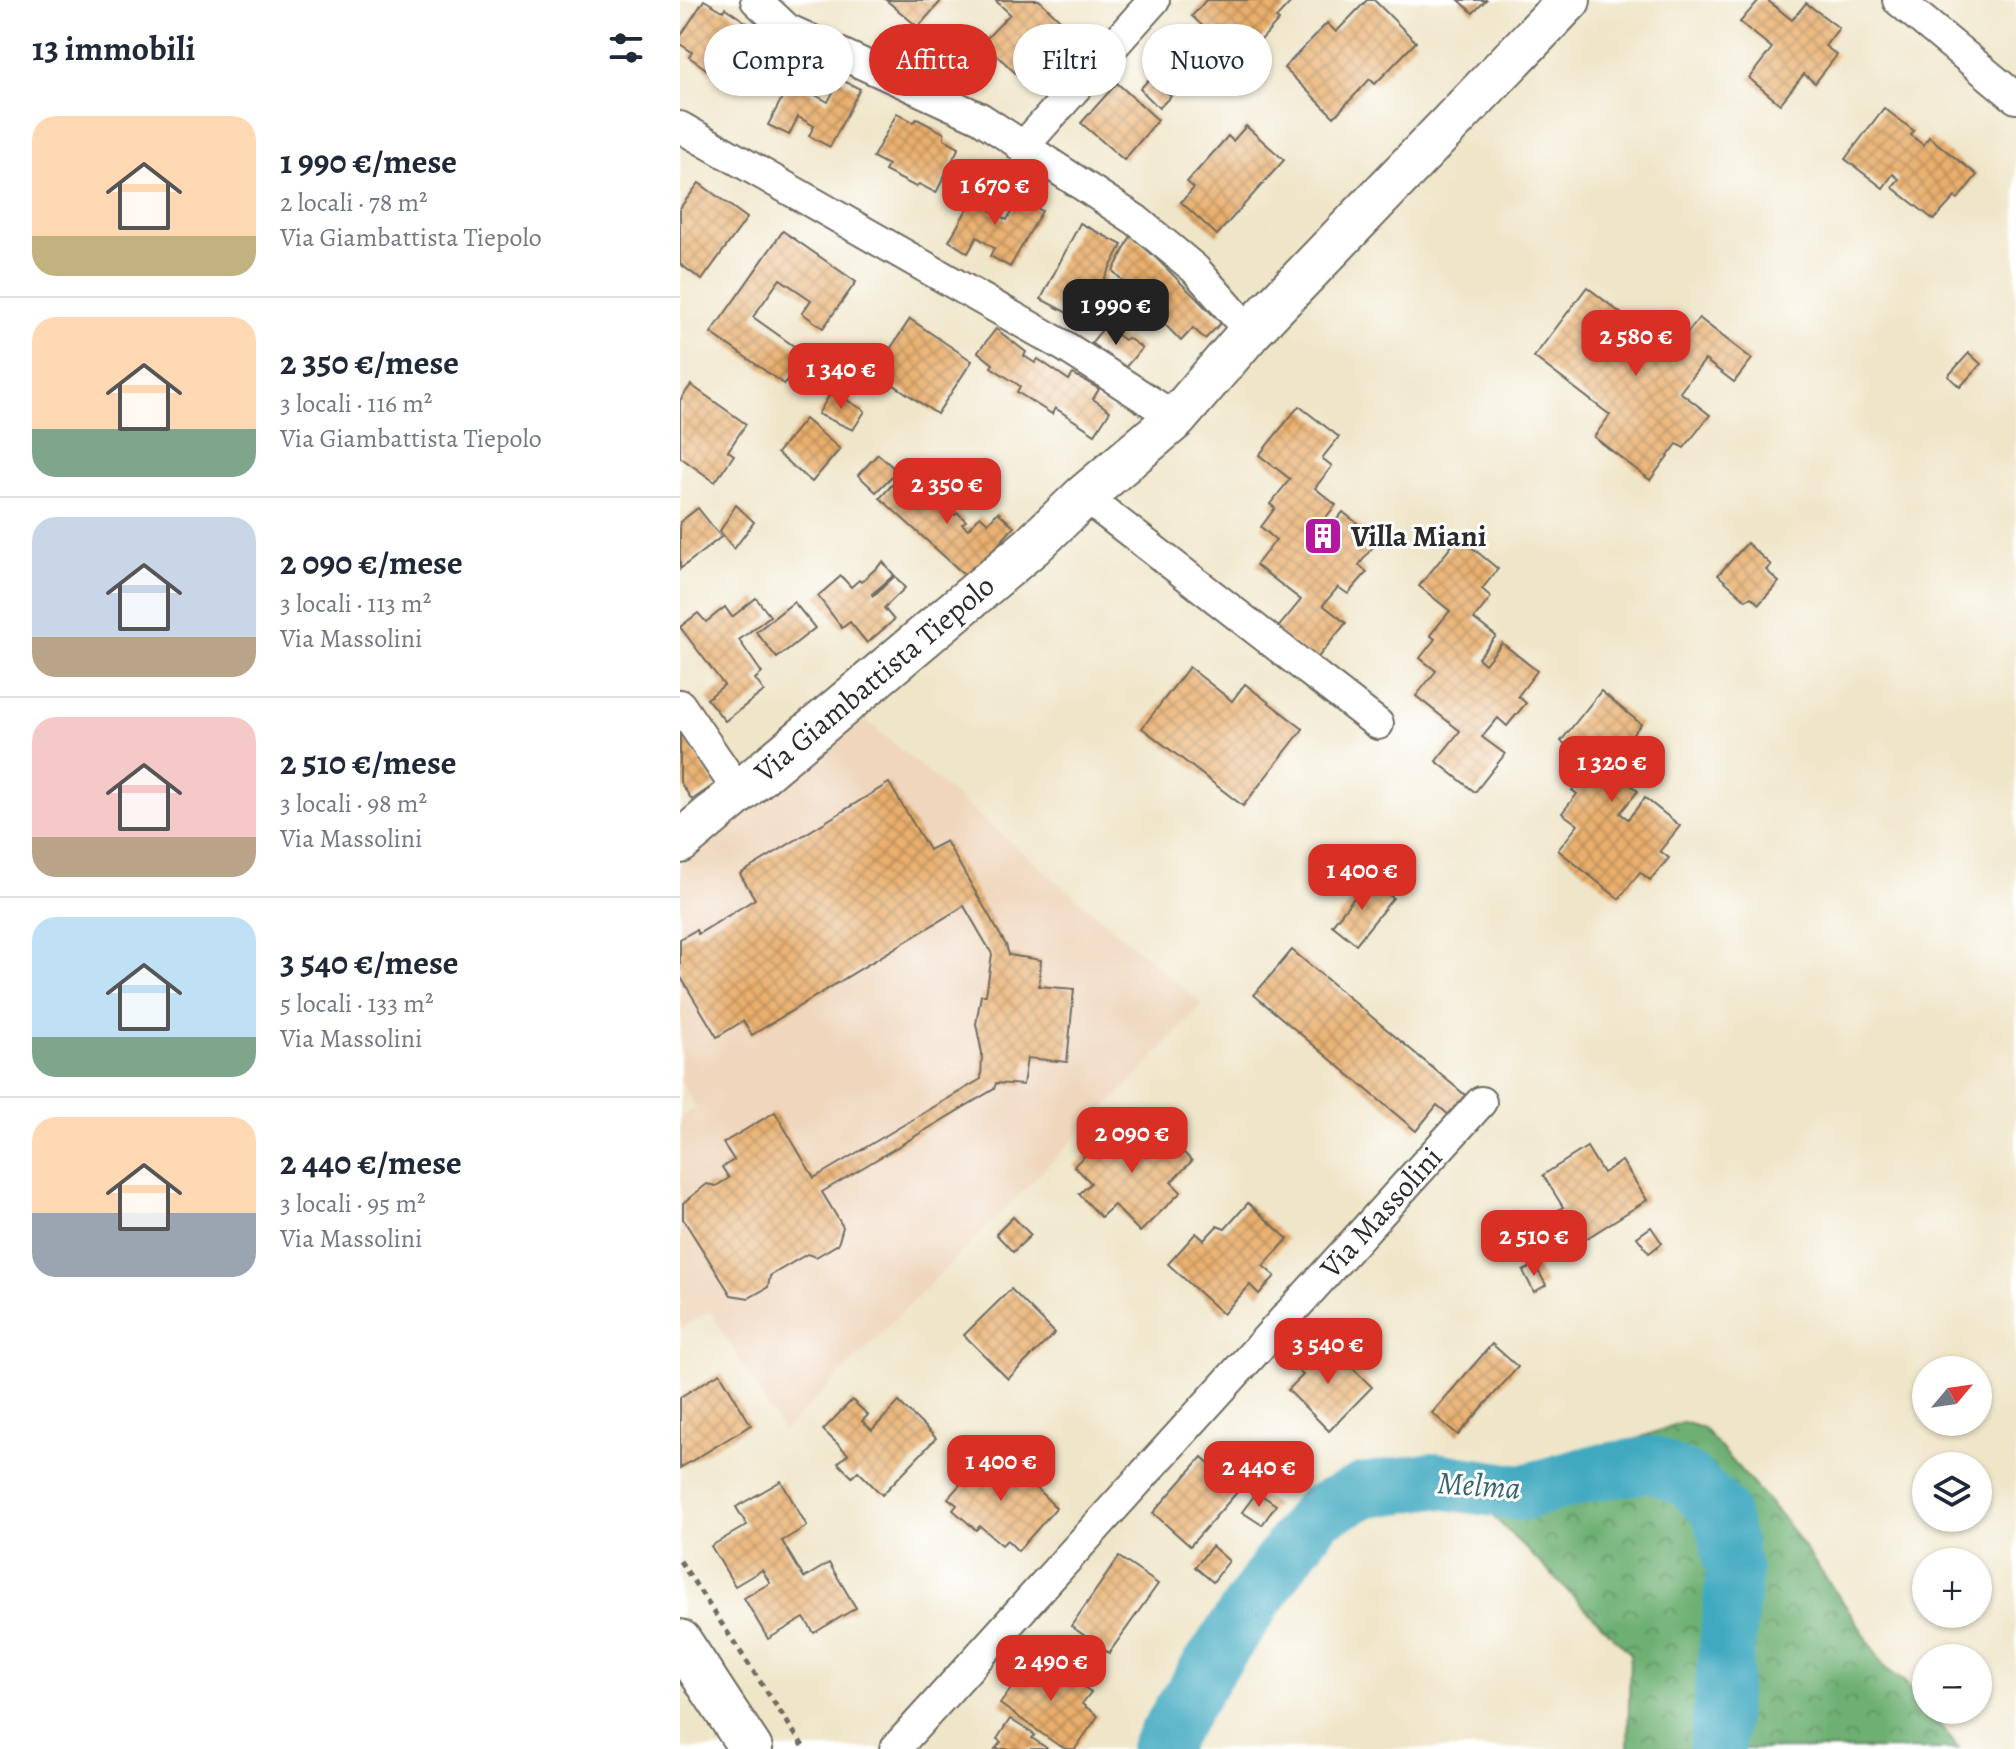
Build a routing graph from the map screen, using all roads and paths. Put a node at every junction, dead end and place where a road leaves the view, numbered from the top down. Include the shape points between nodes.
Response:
1 (756, 0) edge
2 (1154, 0) edge
3 (1569, 0) edge
4 (1898, 0) edge
5 (2016, 98) edge
6 (680, 127) edge
7 (1022, 148) junction
8 (1250, 332) junction
9 (1176, 418) junction
10 (1084, 496) junction
11 (680, 705) edge
12 (1378, 724) dead end
13 (739, 792) junction
14 (680, 842) edge
15 (1481, 1102) dead end
16 (680, 1561) edge
17 (680, 1641) edge
18 (751, 1749) edge
19 (805, 1749) edge
20 (895, 1749) edge

1 - 7 street via 787,29 980,118
2 - 7 street
3 - 8 street, Via Giambattista Tiepolo
4 - 5 street
6 - 9 street via 1064,346
7 - 8 street via 1136,220 1195,269
8 - 9 street, Via Giambattista Tiepolo
9 - 10 street, Via Giambattista Tiepolo
10 - 12 street
10 - 13 street, Via Giambattista Tiepolo via 1032,546
11 - 13 street
13 - 14 street, Via Giambattista Tiepolo
15 - 20 street, Via Massolini
16 - 19 path
17 - 18 street

